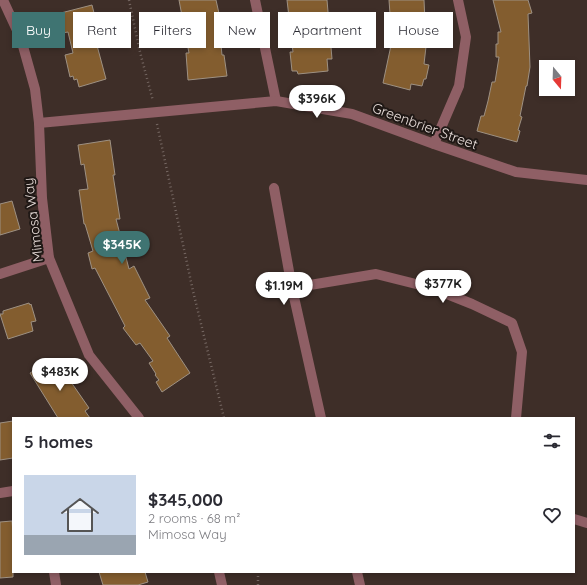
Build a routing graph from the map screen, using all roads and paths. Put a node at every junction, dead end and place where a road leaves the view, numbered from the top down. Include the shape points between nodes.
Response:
1 (3, 0) edge
2 (129, 0) edge
3 (255, 0) edge
4 (458, 0) edge
5 (276, 101) junction
6 (156, 112) junction
7 (39, 123) junction
8 (434, 144) junction
9 (587, 180) edge
10 (274, 188) dead end
11 (49, 258) junction
12 (0, 274) edge
13 (292, 288) junction
14 (138, 417) edge
15 (224, 417) edge
16 (321, 417) edge
17 (516, 417) edge
18 (12, 491) edge
19 (0, 493) edge
20 (575, 519) edge
21 (587, 523) edge
22 (54, 573) edge
23 (219, 573) edge
24 (258, 573) edge
25 (357, 573) edge
26 (56, 585) edge
27 (222, 585) edge
28 (258, 585) edge
29 (360, 585) edge

1 - 7 street, Mimosa Way via 21,39 35,89
2 - 6 path
3 - 5 street
4 - 8 street via 466,37 459,86
5 - 6 street, Greenbrier Street
5 - 8 street, Greenbrier Street via 352,114
6 - 7 street, Greenbrier Street
6 - 15 path via 158,132 193,291
7 - 11 street, Mimosa Way via 42,198
8 - 9 street, Greenbrier Street via 516,172
10 - 13 street
11 - 12 street
11 - 14 street, Mimosa Way via 89,355
13 - 16 street
13 - 17 street via 376,274 432,288 512,323 522,352
18 - 19 street
20 - 21 street
22 - 26 street
23 - 27 street
24 - 28 path
25 - 29 street

